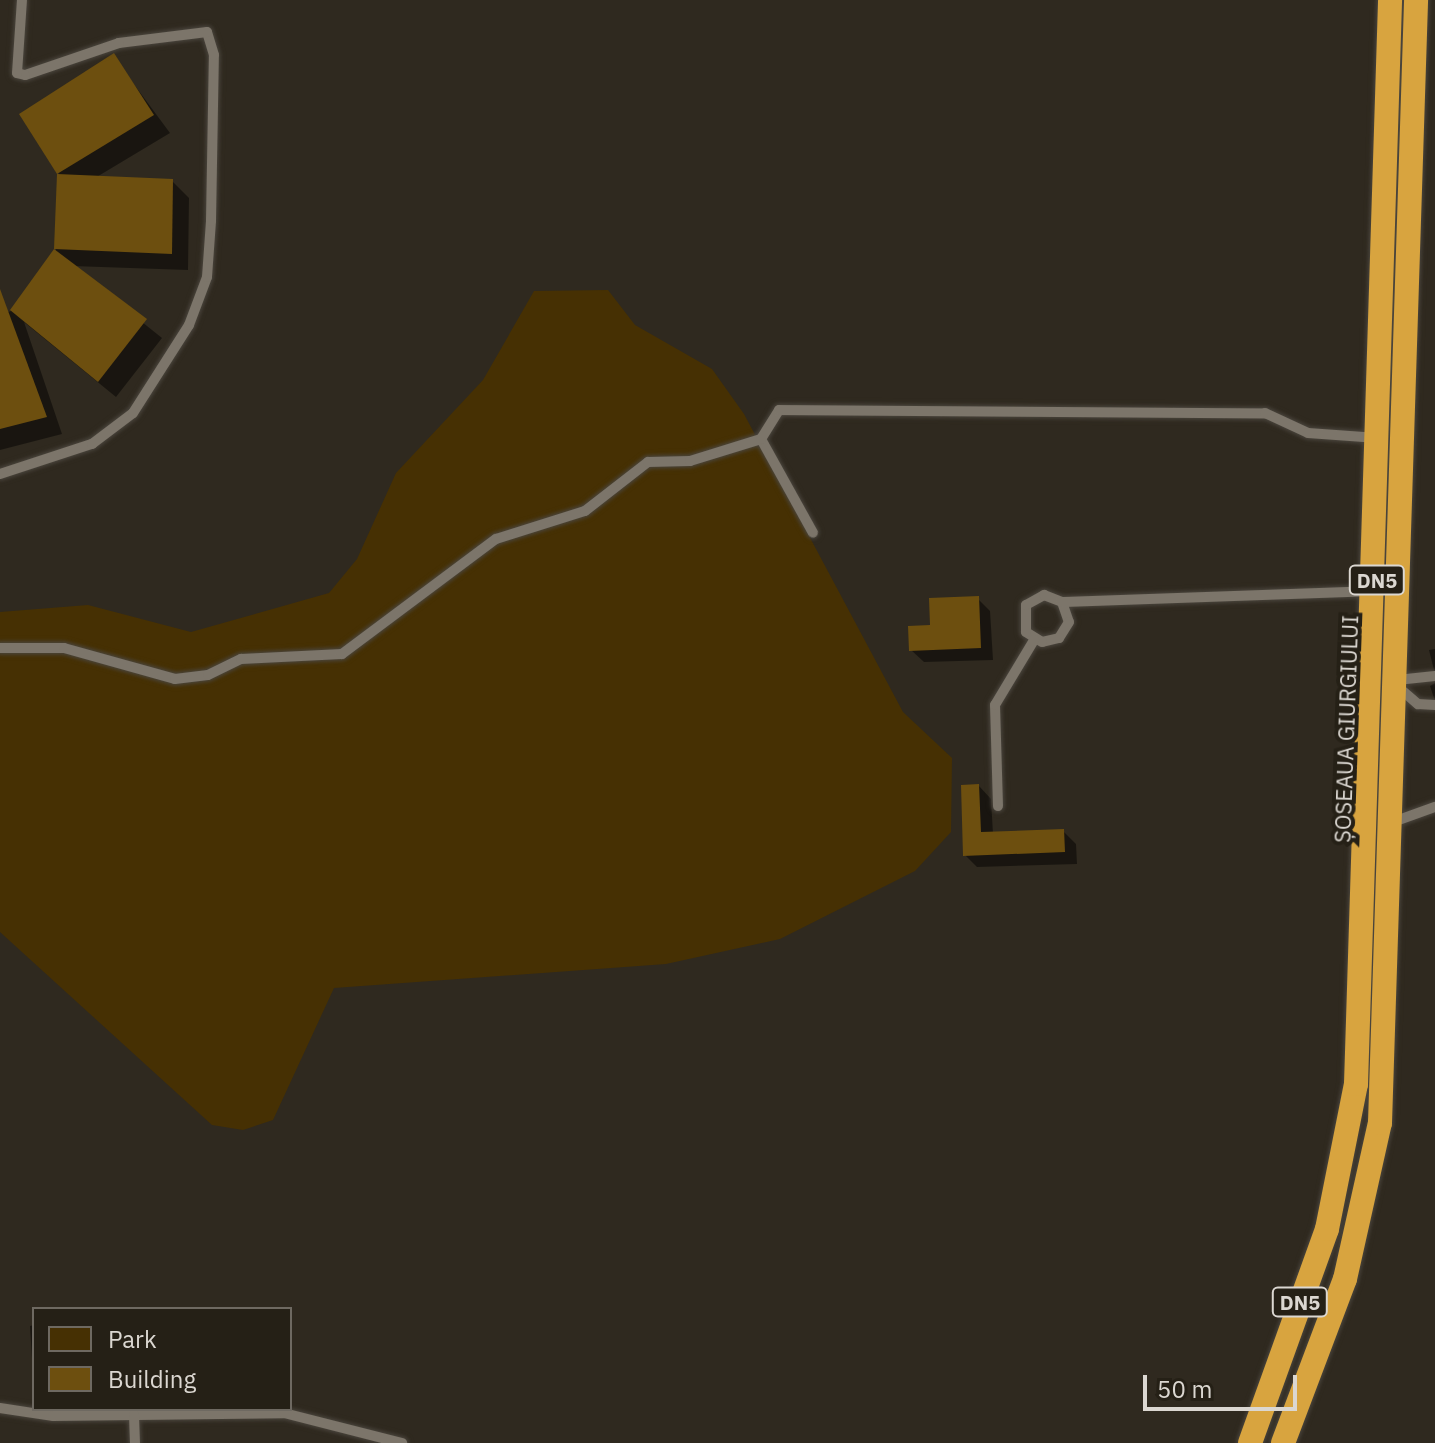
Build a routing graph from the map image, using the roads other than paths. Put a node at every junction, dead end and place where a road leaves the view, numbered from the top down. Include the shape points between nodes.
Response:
1 (22, 0) edge
2 (1390, 0) edge
3 (1416, 0) edge
4 (1381, 438) junction
5 (761, 439) junction
6 (0, 474) edge
7 (813, 533) dead end
8 (1377, 591) junction
9 (1062, 602) junction
10 (1034, 640) junction
11 (0, 648) edge
12 (1435, 676) edge
13 (1397, 683) junction
14 (1435, 705) edge
15 (998, 806) dead end
16 (1435, 807) edge
17 (1393, 822) junction
18 (0, 1408) edge
19 (32, 1410) edge
20 (57, 1411) edge
21 (134, 1415) junction
22 (135, 1443) edge
23 (402, 1443) edge
24 (1250, 1443) edge
25 (1283, 1443) edge

1 - 6 lane via 17,73 25,75 119,43 207,32 214,55 211,221 207,277 189,325 133,413 92,444
2 - 4 highway, ȘOSEAUA GIURGIULUI / DN5
3 - 13 highway, DN5
4 - 5 lane via 1308,433 1265,413 813,408 771,414
4 - 8 highway, ȘOSEAUA GIURGIULUI / DN5
5 - 7 lane
5 - 11 lane via 690,461 648,462 585,511 496,539 342,654 241,659 208,675 175,679 64,648
8 - 9 lane
8 - 24 highway, ȘOSEAUA GIURGIULUI / DN5 via 1353,1117 1327,1229
9 - 10 lane via 1067,630 1051,642
9 - 10 lane via 1044,595 1026,605 1021,620
10 - 15 lane via 995,705
12 - 13 lane
13 - 14 lane via 1418,704
13 - 17 highway, DN5
16 - 17 lane
17 - 25 highway, DN5 via 1375,1161 1345,1279
18 - 19 lane
20 - 21 lane
21 - 22 lane
21 - 23 lane via 284,1413

